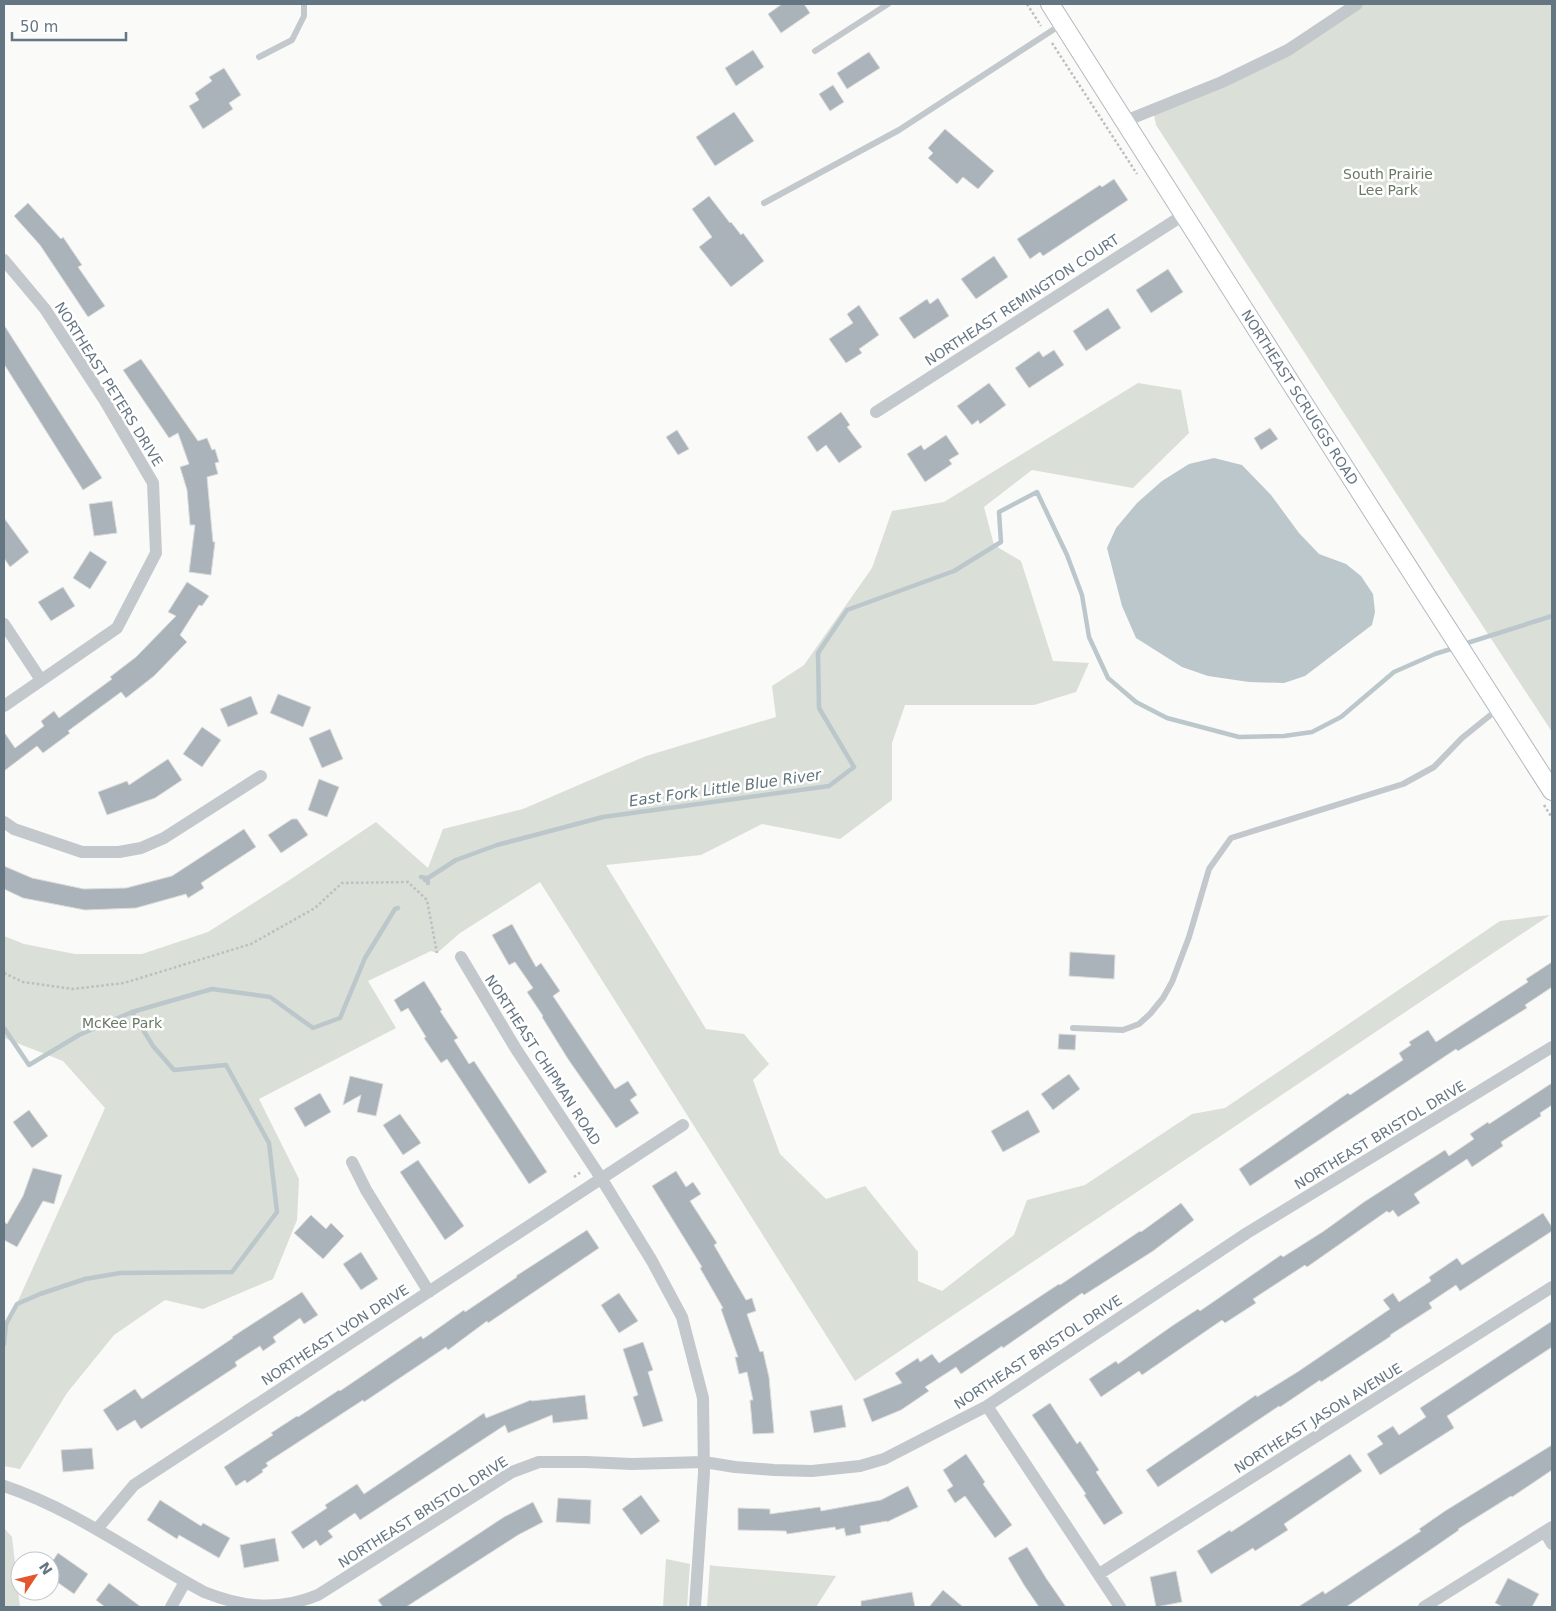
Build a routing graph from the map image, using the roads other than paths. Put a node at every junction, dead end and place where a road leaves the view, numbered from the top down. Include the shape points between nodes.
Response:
1 (304, 4) edge
2 (888, 4) edge
3 (1050, 4) edge
4 (1357, 4) edge
5 (1063, 24) junction
6 (815, 51) dead end
7 (259, 58) dead end
8 (1125, 121) junction
9 (764, 203) dead end
10 (1185, 214) junction
11 (4, 260) edge
12 (876, 412) dead end
13 (4, 624) edge
14 (42, 680) junction
15 (4, 706) edge
16 (1499, 708) junction
17 (260, 776) dead end
18 (1552, 791) edge
19 (4, 822) edge
20 (461, 957) dead end
21 (1072, 1028) dead end
22 (1552, 1047) edge
23 (683, 1125) dead end
24 (352, 1162) dead end
25 (601, 1178) junction
26 (1552, 1287) edge
27 (429, 1292) junction
28 (987, 1406) junction
29 (704, 1462) junction
30 (4, 1486) edge
31 (97, 1529) junction
32 (1548, 1530) edge
33 (1552, 1544) edge
34 (1099, 1574) junction
35 (185, 1582) junction
36 (171, 1607) edge
37 (695, 1607) edge
38 (1120, 1607) edge
39 (1424, 1607) edge

1 - 7 lane via 304,16 292,40
2 - 6 lane
3 - 5 street, NORTHEAST SCRUGGS ROAD
4 - 8 street via 1288,50 1222,82
5 - 8 street, NORTHEAST SCRUGGS ROAD
5 - 9 lane via 898,130
8 - 10 street, NORTHEAST SCRUGGS ROAD
10 - 12 street, NORTHEAST REMINGTON COURT
10 - 16 street, NORTHEAST SCRUGGS ROAD
11 - 14 street, NORTHEAST PETERS DRIVE via 45,308 153,483 156,553 117,628
13 - 14 street
14 - 15 street, NORTHEAST PETERS DRIVE
16 - 18 street, NORTHEAST SCRUGGS ROAD
16 - 21 lane via 1462,738 1434,767 1403,784 1231,838 1209,869 1182,956 1159,1004 1139,1024 1124,1030
17 - 19 street via 164,838 141,848 119,852 82,852 14,829
20 - 25 street, NORTHEAST CHIPMAN ROAD via 516,1050
22 - 28 street, NORTHEAST BRISTOL DRIVE via 1247,1233
23 - 25 street
24 - 27 street
25 - 27 street, NORTHEAST LYON DRIVE
25 - 29 street, NORTHEAST CHIPMAN ROAD via 682,1317 703,1398
26 - 34 street, NORTHEAST JASON AVENUE
27 - 31 street, NORTHEAST LYON DRIVE via 134,1485
28 - 29 street, NORTHEAST BRISTOL DRIVE via 884,1459 860,1466 812,1471
28 - 34 street
29 - 35 street, NORTHEAST BRISTOL DRIVE via 539,1462 512,1472 318,1595 290,1604 253,1606 220,1599
29 - 37 street, NORTHEAST CHIPMAN ROAD
30 - 31 street, NORTHEAST BRISTOL DRIVE
31 - 35 street, NORTHEAST BRISTOL DRIVE
32 - 33 street
32 - 39 street
34 - 38 street
35 - 36 street

